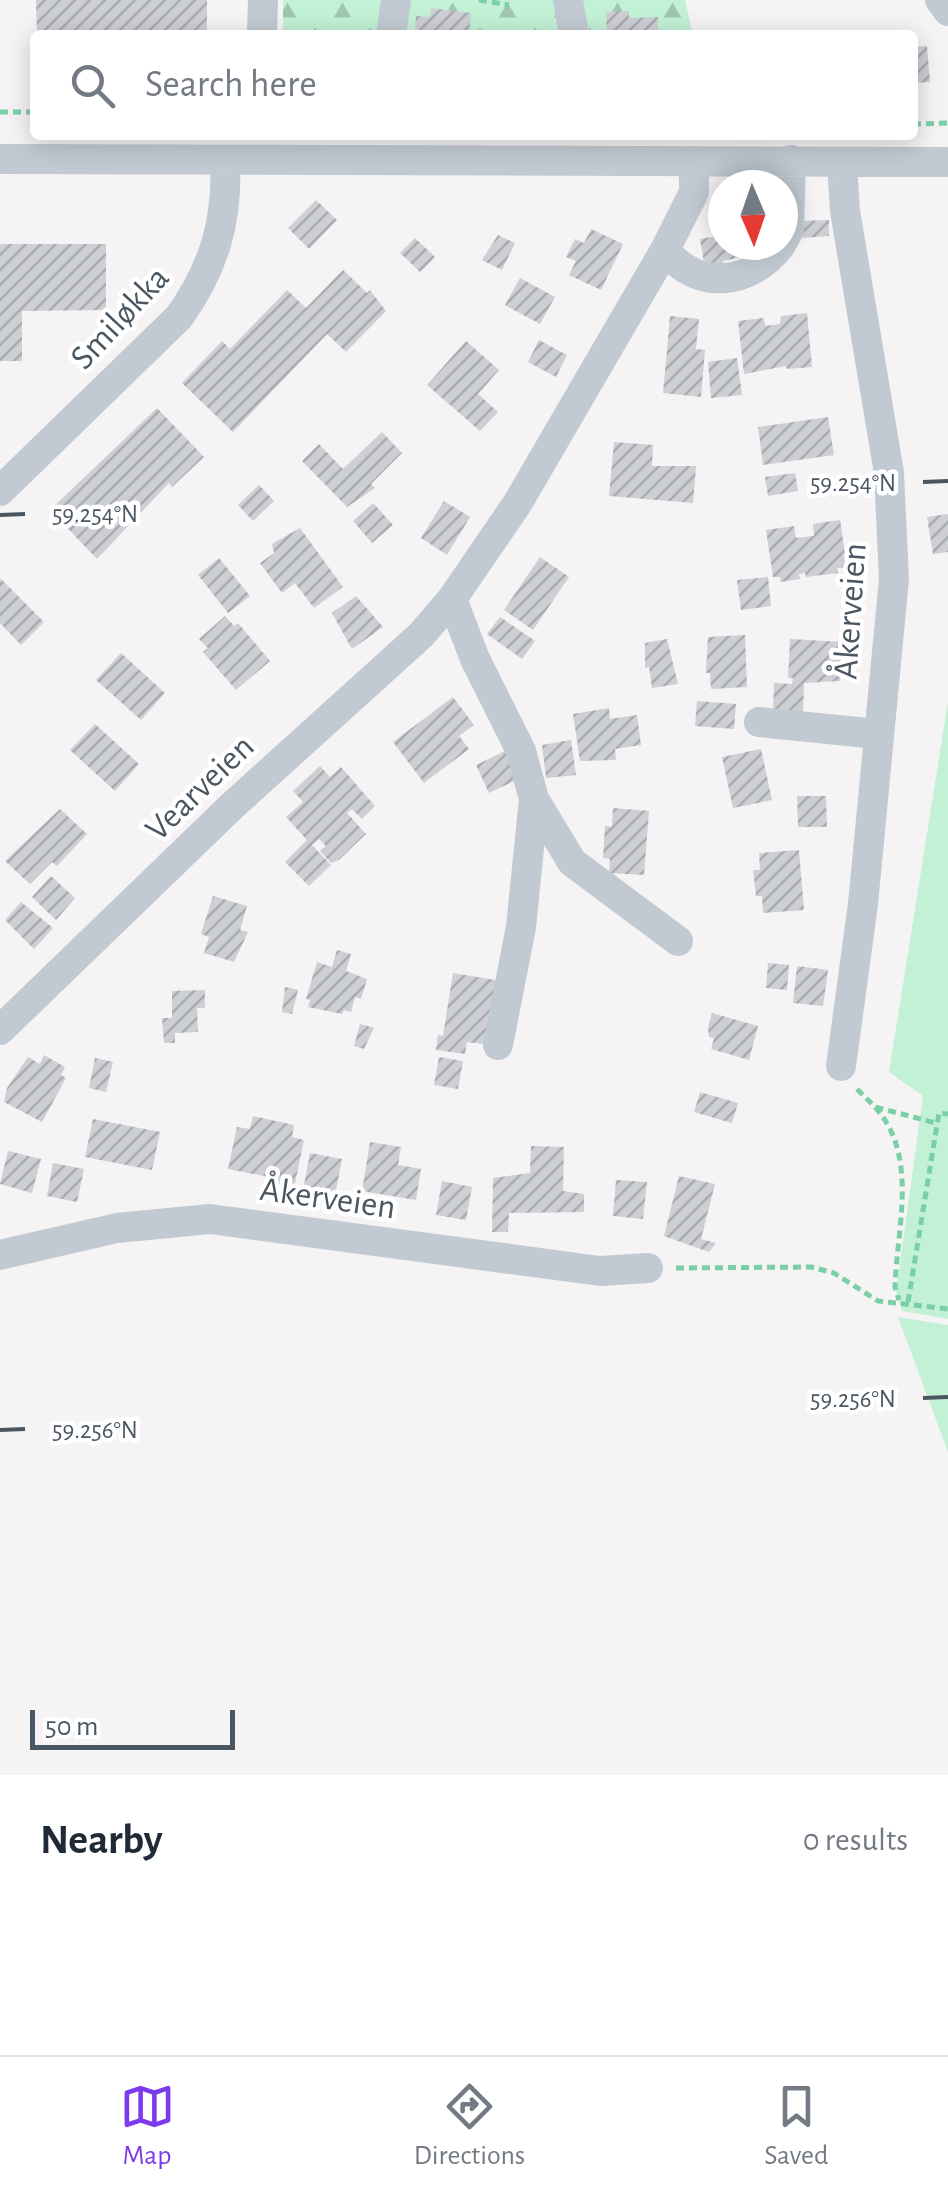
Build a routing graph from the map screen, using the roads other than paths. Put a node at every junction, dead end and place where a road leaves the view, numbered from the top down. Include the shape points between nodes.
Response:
1 (264, 0) edge
2 (396, 0) edge
3 (568, 0) edge
4 (940, 0) edge
5 (948, 11) edge
6 (262, 30) edge
7 (392, 30) edge
8 (573, 30) edge
9 (256, 147) edge
10 (0, 160) edge
11 (791, 160) junction
12 (225, 161) junction
13 (694, 161) junction
14 (948, 162) edge
15 (842, 164) junction
16 (791, 170) edge
17 (666, 250) junction
18 (764, 260) edge
19 (0, 491) edge
20 (452, 600) junction
21 (759, 722) dead end
22 (877, 734) junction
23 (534, 800) junction
24 (678, 941) dead end
25 (0, 1030) edge
26 (498, 1045) dead end
27 (841, 1066) road end
28 (0, 1256) edge
29 (648, 1268) road end

1 - 6 street
2 - 7 street
3 - 8 street
4 - 5 street
9 - 12 street
9 - 13 street
10 - 12 street
11 - 13 street
11 - 15 street
11 - 16 street
12 - 19 street, Smiløkka via 224,218 201,286 179,317
13 - 17 street, Vearveien via 694,192
14 - 15 street
15 - 22 street, Åkerveien via 893,537
17 - 18 street via 691,274 719,280 752,271
17 - 20 street, Vearveien via 518,504
20 - 23 street via 521,751
20 - 25 street, Vearveien
21 - 22 street
22 - 27 street, Åkerveien
23 - 24 street via 572,862
23 - 26 street via 521,927
28 - 29 street, Åkerveien via 184,1218 600,1271

